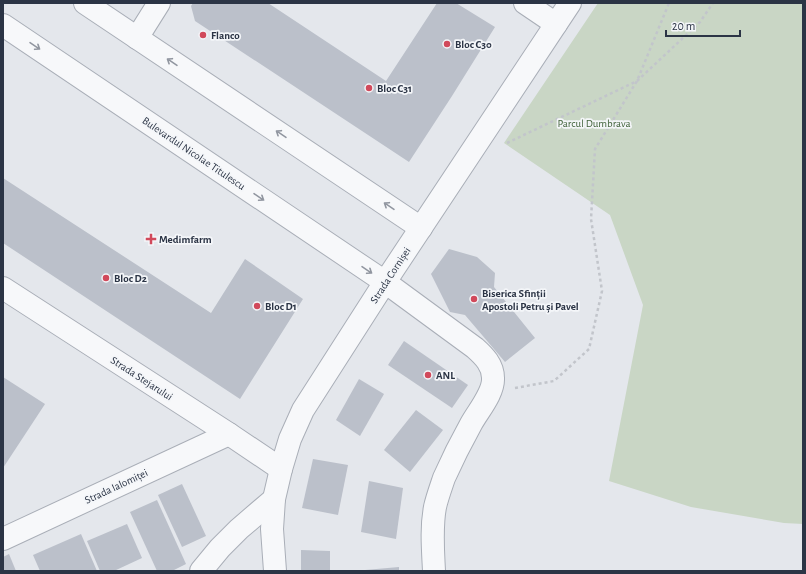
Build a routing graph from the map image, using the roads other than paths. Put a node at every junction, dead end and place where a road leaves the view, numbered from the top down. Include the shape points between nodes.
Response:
1 (85, 3) edge
2 (159, 3) edge
3 (525, 3) edge
4 (570, 3) edge
5 (556, 24) junction
6 (3, 25) edge
7 (137, 38) junction
8 (421, 228) junction
9 (385, 282) junction
10 (3, 288) edge
11 (228, 434) junction
12 (281, 469) junction
13 (274, 499) junction
14 (3, 539) edge
15 (201, 571) edge
16 (275, 571) edge
17 (434, 571) edge

1 - 7 street
2 - 7 street
3 - 5 street
4 - 5 street, Strada Cornișei
5 - 8 street, Strada Cornișei
6 -> 9 street, Bulevardul Nicolae Titulescu
8 -> 7 street
8 - 9 street, Strada Cornișei
9 - 12 street, Strada Cornișei via 303,410
9 - 17 street, Bulevardul Nicolae Titulescu via 483,356 491,366 494,379 490,392 455,454 435,507 432,532
10 - 11 street, Strada Stejarului
11 - 12 street, Strada Stejarului
11 - 14 street, Strada Ialomiței
12 - 13 street, Strada Cornișei
13 - 15 street via 220,548
13 - 16 street, Strada Cornișei via 272,529

